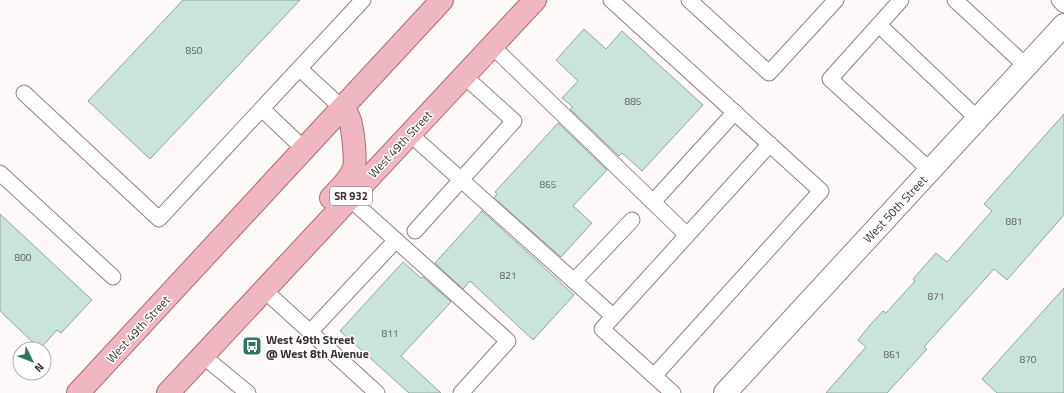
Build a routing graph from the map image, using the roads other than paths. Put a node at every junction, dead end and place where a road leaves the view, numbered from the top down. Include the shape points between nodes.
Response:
1 (363, 0) edge
2 (442, 0) edge
3 (535, 0) edge
4 (611, 0) edge
5 (689, 0) edge
6 (836, 0) edge
7 (901, 0) edge
8 (955, 0) edge
9 (1059, 0) edge
10 (1064, 5) edge
11 (879, 25) junction
12 (1064, 25) edge
13 (492, 46) junction
14 (1026, 66) junction
15 (300, 69) junction
16 (464, 76) junction
17 (24, 93) dead end
18 (342, 108) junction
19 (262, 109) junction
20 (735, 112) junction
21 (978, 119) junction
22 (410, 134) junction
23 (770, 144) junction
24 (304, 149) junction
25 (930, 170) junction
26 (0, 173) edge
27 (461, 180) junction
28 (349, 198) junction
29 (653, 202) junction
30 (632, 220) dead end
31 (415, 231) dead end
32 (687, 235) junction
33 (396, 240) junction
34 (113, 277) dead end
35 (574, 281) junction
36 (259, 295) junction
37 (614, 316) junction
38 (310, 332) junction
39 (203, 356) junction
40 (654, 376) junction
41 (78, 393) edge
42 (168, 393) edge
43 (248, 393) edge
44 (377, 393) edge
45 (461, 393) edge
46 (673, 393) edge
47 (725, 393) edge

1 - 15 lane
2 - 18 main road, West 49th Street
3 - 13 main road, West 49th Street / SR 932
4 - 20 lane
5 - 6 lane via 769,73
7 - 11 lane
8 - 14 lane
9 - 10 lane
11 - 21 lane
11 - 25 lane via 830,79
12 - 14 street, West 50th Street
13 - 16 main road, West 49th Street / SR 932
13 - 29 lane
14 - 21 street, West 50th Street
15 - 18 lane
15 - 19 lane
16 - 22 main road, West 49th Street / SR 932
16 - 27 lane via 514,121
17 - 19 lane via 160,219
18 - 24 main road, West 49th Street
18 - 36 main road via 350,119 354,169 346,182 280,253
19 - 24 lane
20 - 23 lane
20 - 29 lane
21 - 25 street, West 50th Street
22 - 27 lane
22 - 28 main road, West 49th Street / SR 932
23 - 32 lane
23 - 40 lane via 821,191
24 - 41 main road, West 49th Street
25 - 47 street, West 50th Street
26 - 34 lane
27 - 31 lane
27 - 35 lane
28 - 33 lane
28 - 36 main road, West 49th Street / SR 932
29 - 32 lane
30 - 35 lane
32 - 37 lane
33 - 38 lane
33 - 45 lane via 508,341
35 - 37 lane
36 - 38 lane
36 - 39 main road, West 49th Street / SR 932
37 - 40 lane via 602,329
38 - 44 lane
39 - 42 main road, West 49th Street / SR 932
39 - 43 lane
40 - 46 lane

